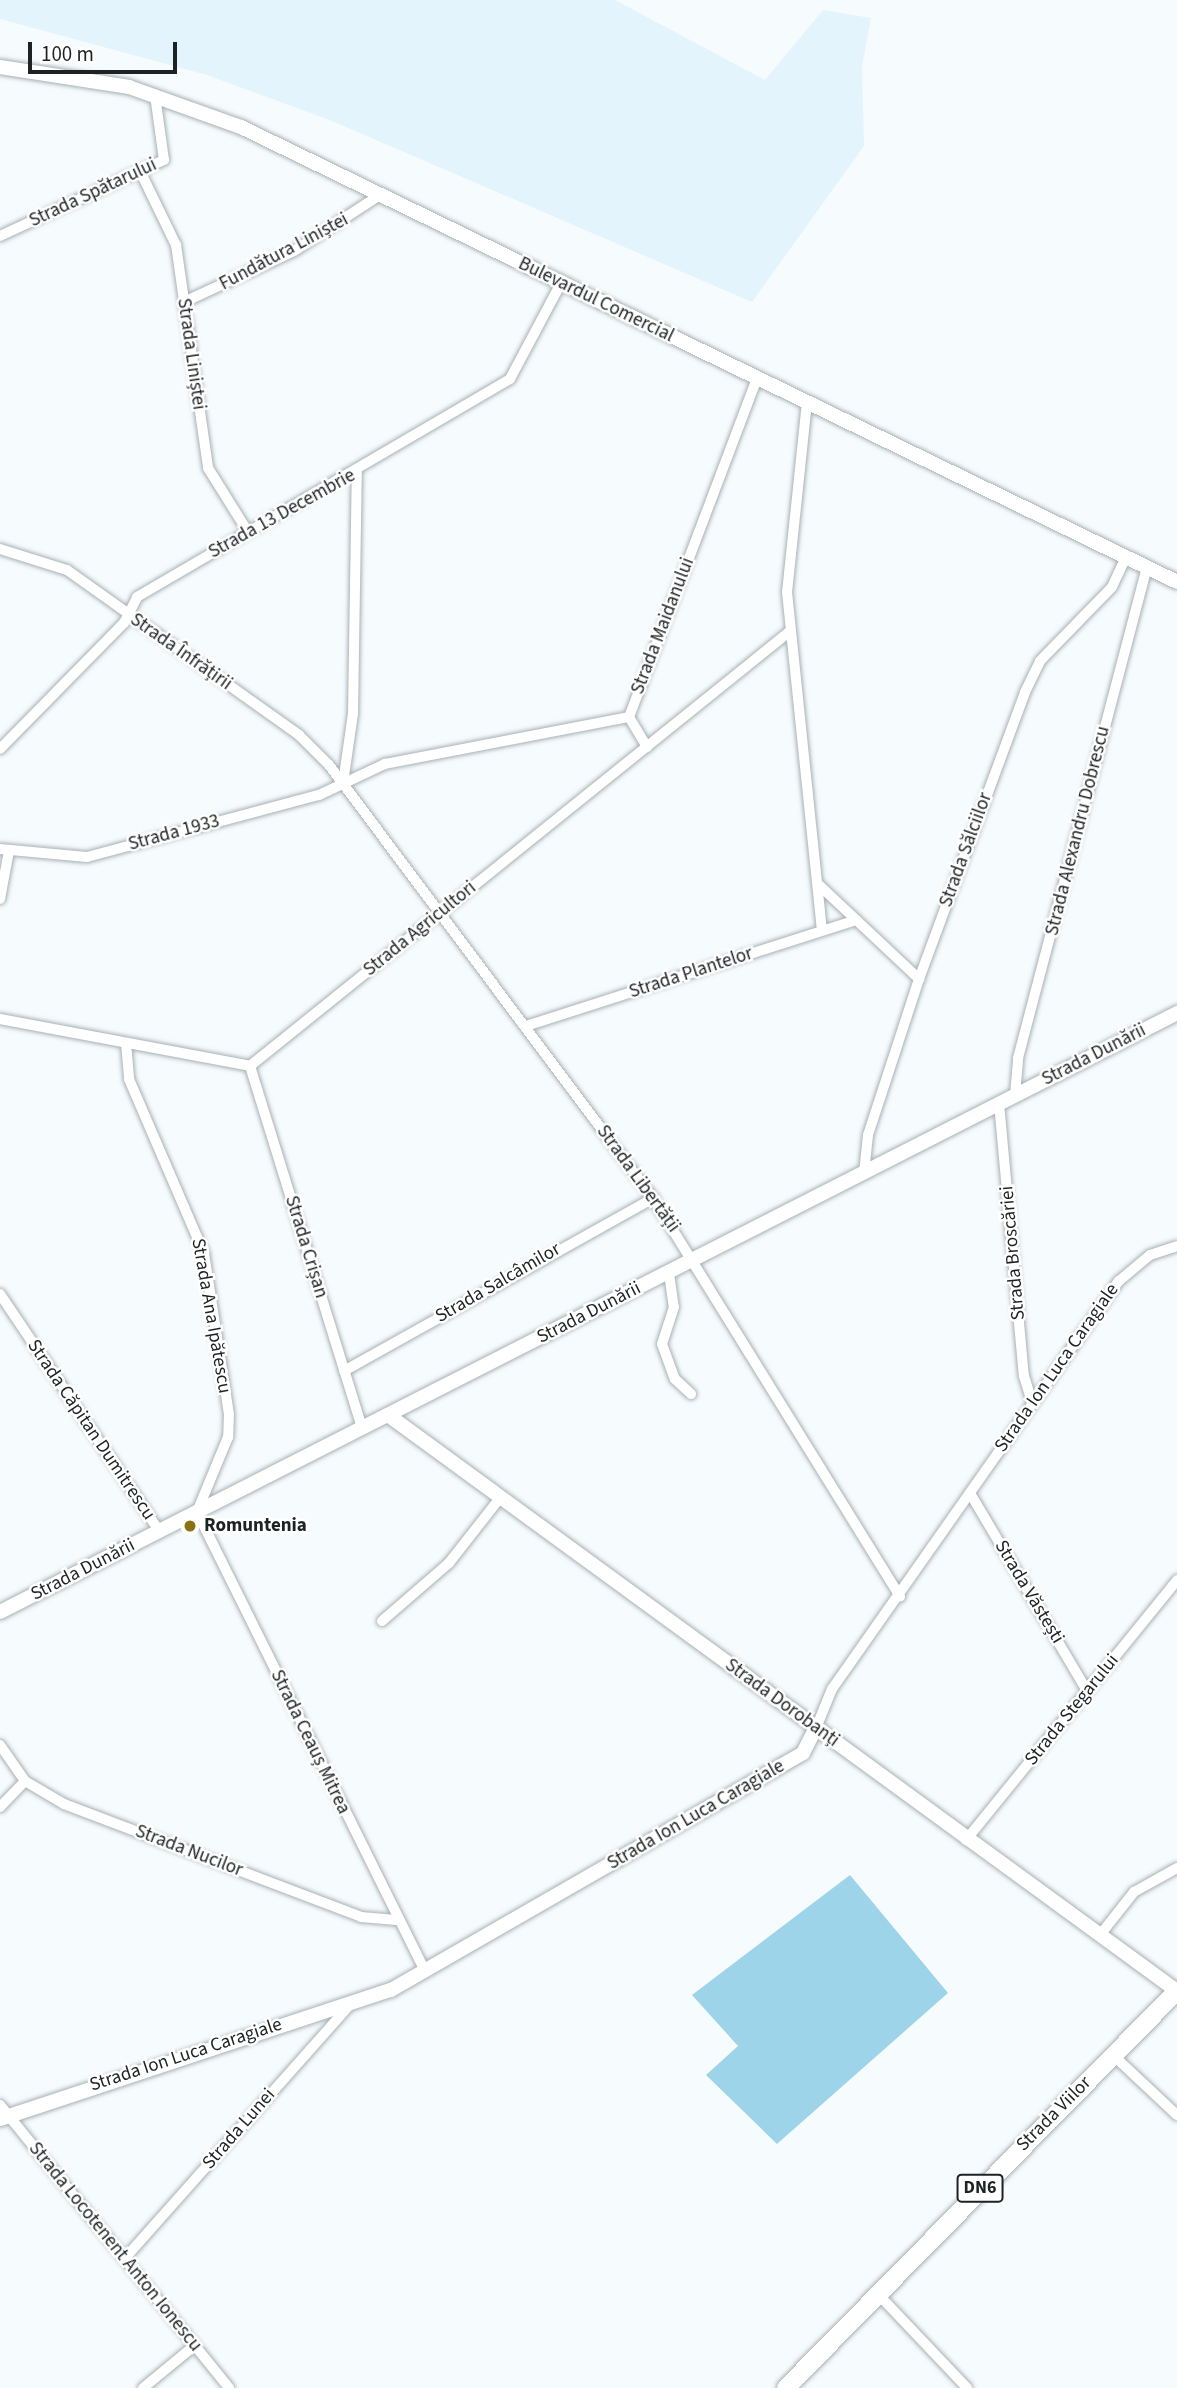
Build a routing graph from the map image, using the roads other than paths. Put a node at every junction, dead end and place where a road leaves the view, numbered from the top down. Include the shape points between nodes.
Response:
1 (0, 67) edge
2 (155, 95) junction
3 (141, 173) junction
4 (380, 195) junction
5 (0, 236) edge
6 (561, 283) junction
7 (184, 302) junction
8 (757, 378) junction
9 (807, 402) junction
10 (357, 472) junction
11 (248, 532) junction
12 (0, 550) edge
13 (1126, 557) junction
14 (1147, 567) junction
15 (1177, 582) edge
16 (129, 615) junction
17 (789, 632) junction
18 (629, 717) junction
19 (647, 747) junction
20 (0, 749) edge
21 (343, 783) junction
22 (4, 850) edge
23 (818, 884) junction
24 (0, 899) edge
25 (442, 912) junction
26 (856, 920) junction
27 (822, 930) junction
28 (919, 979) junction
29 (1177, 1013) edge
30 (0, 1019) edge
31 (526, 1026) junction
32 (126, 1044) junction
33 (250, 1066) junction
34 (1015, 1095) junction
35 (999, 1103) junction
36 (864, 1173) junction
37 (653, 1198) junction
38 (1177, 1245) edge
39 (694, 1259) junction
40 (669, 1273) junction
41 (0, 1294) edge
42 (344, 1371) junction
43 (691, 1394) dead end
44 (1032, 1402) junction
45 (388, 1415) junction
46 (362, 1427) junction
47 (970, 1493) junction
48 (500, 1498) junction
49 (197, 1512) junction
50 (159, 1531) junction
51 (1177, 1580) edge
52 (900, 1597) junction
53 (0, 1612) edge
54 (382, 1621) dead end
55 (1087, 1691) junction
56 (816, 1728) junction
57 (0, 1745) edge
58 (25, 1781) junction
59 (0, 1807) edge
60 (966, 1840) junction
61 (1177, 1868) edge
62 (399, 1920) junction
63 (1100, 1935) junction
64 (425, 1970) junction
65 (1177, 1991) edge
66 (352, 2002) junction
67 (1113, 2055) junction
68 (2, 2112) edge
69 (1177, 2115) edge
70 (126, 2257) junction
71 (877, 2292) junction
72 (194, 2346) junction
73 (143, 2388) edge
74 (229, 2388) edge
75 (786, 2388) edge
76 (967, 2388) edge

1 - 2 main road, Bulevardul Comercial
2 - 3 street, Strada Spătarului via 164,160
2 - 4 main road, Bulevardul Comercial via 241,127
3 - 5 street, Strada Spătarului
3 - 7 street, Strada Liniștei via 176,245
4 - 6 main road, Bulevardul Comercial
4 - 7 street, Fundătura Liniștei via 294,251
6 - 8 main road, Bulevardul Comercial
6 - 10 street, Strada 13 Decembrie via 510,379
7 - 11 street, Strada Liniștei via 208,468
8 - 9 main road, Bulevardul Comercial
8 - 18 street, Strada Maidanului
9 - 13 main road, Bulevardul Comercial
9 - 17 street
10 - 11 street, Strada 13 Decembrie
10 - 21 street via 350,745
11 - 16 street, Strada 13 Decembrie via 137,597
12 - 16 street, Strada Înfrățirii via 67,570
13 - 14 main road, Bulevardul Comercial
13 - 28 street, Strada Sălciilor via 1112,587 1040,661
14 - 15 main road, Bulevardul Comercial
14 - 34 street, Strada Alexandru Dobrescu via 1018,1058
16 - 20 street, Strada 13 Decembrie
16 - 21 street, Strada Înfrățirii via 299,735
17 - 19 street, Strada Agricultori
17 - 23 street
18 - 19 street
18 - 21 street, Strada Maidanului via 385,764
19 - 25 street, Strada Agricultori
21 - 22 street, Strada 1933 via 87,856
21 - 25 street, Strada Libertății
22 - 24 street
23 - 26 street
23 - 27 street
25 - 31 street, Strada Libertății
25 - 33 street, Strada Agricultori
26 - 27 street, Strada Plantelor
26 - 28 street
27 - 31 street, Strada Plantelor
28 - 36 street, Strada Sălciilor via 868,1135
29 - 34 main road, Strada Dunării
30 - 32 street
31 - 37 street, Strada Libertății
32 - 33 street
32 - 49 street, Strada Ana Ipătescu via 130,1079 204,1253 229,1414 228,1437
33 - 42 street, Strada Crișan
34 - 35 main road, Strada Dunării
35 - 36 main road, Strada Dunării
35 - 44 street, Strada Broscăriei via 1024,1376
36 - 39 main road, Strada Dunării
37 - 39 street, Strada Libertății
37 - 42 street, Strada Salcâmilor
38 - 44 street, Strada Ion Luca Caragiale via 1150,1255 1119,1281
39 - 40 main road, Strada Dunării
39 - 52 street, Strada Libertății
40 - 43 street via 674,1307 662,1344 676,1379
40 - 45 main road, Strada Dunării
41 - 50 street, Strada Căpitan Dumitrescu
42 - 46 street, Strada Crișan
44 - 47 street, Strada Ion Luca Caragiale
45 - 46 main road, Strada Dunării
45 - 48 main road, Strada Dorobanți
46 - 49 main road, Strada Dunării
47 - 52 street, Strada Ion Luca Caragiale
47 - 55 street, Strada Văstești
48 - 54 street via 449,1563
48 - 56 main road, Strada Dorobanți
49 - 50 main road, Strada Dunării
49 - 62 street, Strada Ceauș Mitrea
50 - 53 main road, Strada Dunării
51 - 55 street, Strada Stegarului
52 - 56 street, Strada Ion Luca Caragiale via 832,1689
55 - 60 street, Strada Stegarului
56 - 60 main road, Strada Dorobanți
56 - 64 main road, Strada Ion Luca Caragiale via 803,1753
57 - 58 street, Strada Nucilor
58 - 59 street
58 - 62 street, Strada Nucilor via 64,1804 361,1917
60 - 63 main road, Strada Dorobanți
61 - 63 street via 1135,1892
62 - 64 street, Strada Ceauș Mitrea
63 - 65 main road, Strada Dorobanți
64 - 66 main road, Strada Ion Luca Caragiale
65 - 67 highway, Strada Viilor / DN6
66 - 68 main road, Strada Ion Luca Caragiale
66 - 70 street, Strada Lunei
67 - 69 street
67 - 71 highway, Strada Viilor / DN6
68 - 70 street, Strada Locotenent Anton Ionescu
70 - 72 street, Strada Locotenent Anton Ionescu
71 - 75 highway, Strada Viilor / DN6
71 - 76 street
72 - 73 street
72 - 74 street, Strada Locotenent Anton Ionescu

